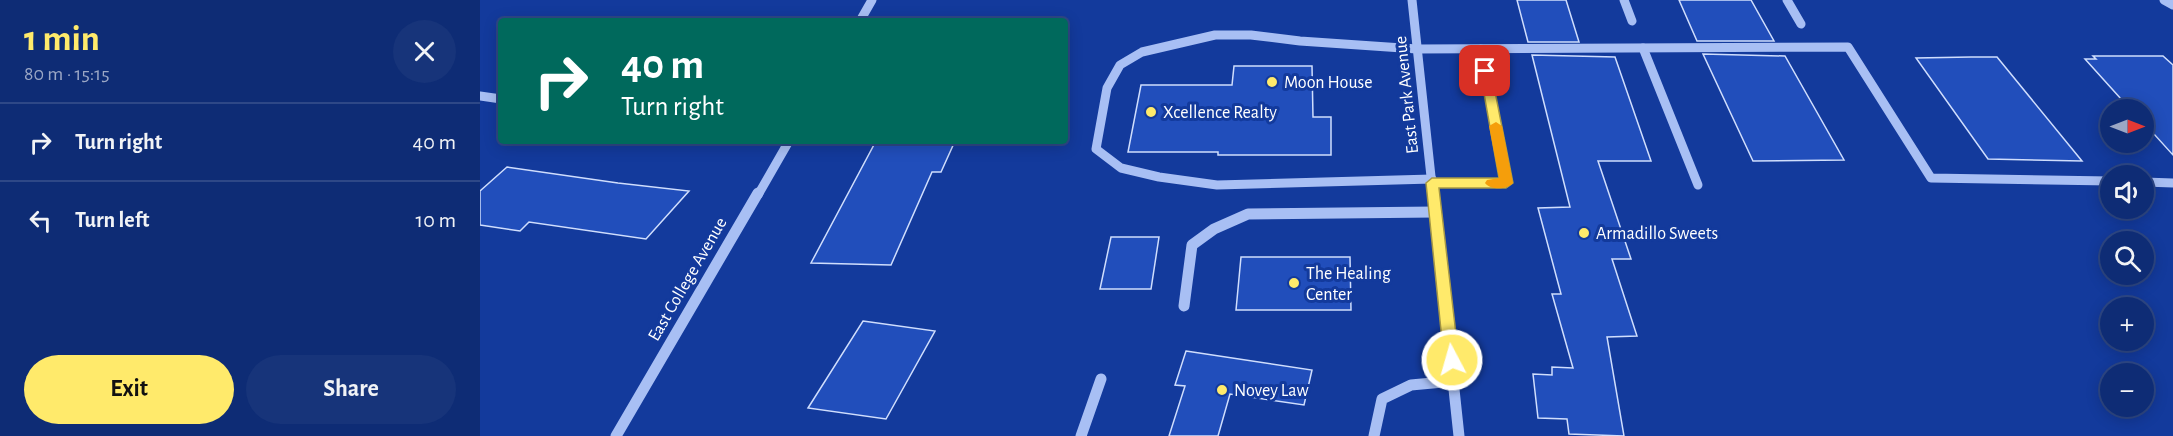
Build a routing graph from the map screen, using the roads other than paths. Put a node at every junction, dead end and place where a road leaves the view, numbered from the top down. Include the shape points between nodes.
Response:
1 (872, 0) edge
2 (1412, 0) edge
3 (1624, 0) edge
4 (1787, 0) edge
5 (2164, 0) edge
6 (2173, 6) edge
7 (862, 18) edge
8 (1632, 21) dead end
9 (1801, 24) dead end
10 (1643, 48) junction
11 (1417, 49) junction
12 (1481, 49) junction
13 (480, 96) edge
14 (498, 99) edge
15 (787, 144) edge
16 (1432, 181) junction
17 (2100, 182) edge
18 (2154, 182) edge
19 (2173, 183) edge
20 (1698, 185) dead end
21 (1435, 212) junction
22 (1184, 306) dead end
23 (1101, 379) dead end
24 (1454, 381) junction
25 (616, 436) edge
26 (1082, 436) edge
27 (1374, 436) edge
28 (1459, 436) edge

1 - 7 street
2 - 11 street, East Park Avenue
3 - 8 street
4 - 9 street
5 - 6 street
10 - 12 street
10 - 17 street via 1848,47 1931,178
10 - 20 street
11 - 12 street
11 - 16 street, East Park Avenue
11 - 16 street via 1215,35 1142,52 1120,65 1107,88 1096,149 1120,168 1217,185
12 - 16 street via 1506,183
13 - 14 street
15 - 25 street, East College Avenue
16 - 21 street, East Park Avenue
18 - 19 street
21 - 22 street via 1248,214 1214,229 1192,245
21 - 24 street, East Park Avenue
23 - 26 street
24 - 27 street via 1411,385 1382,399
24 - 28 street, East Park Avenue

